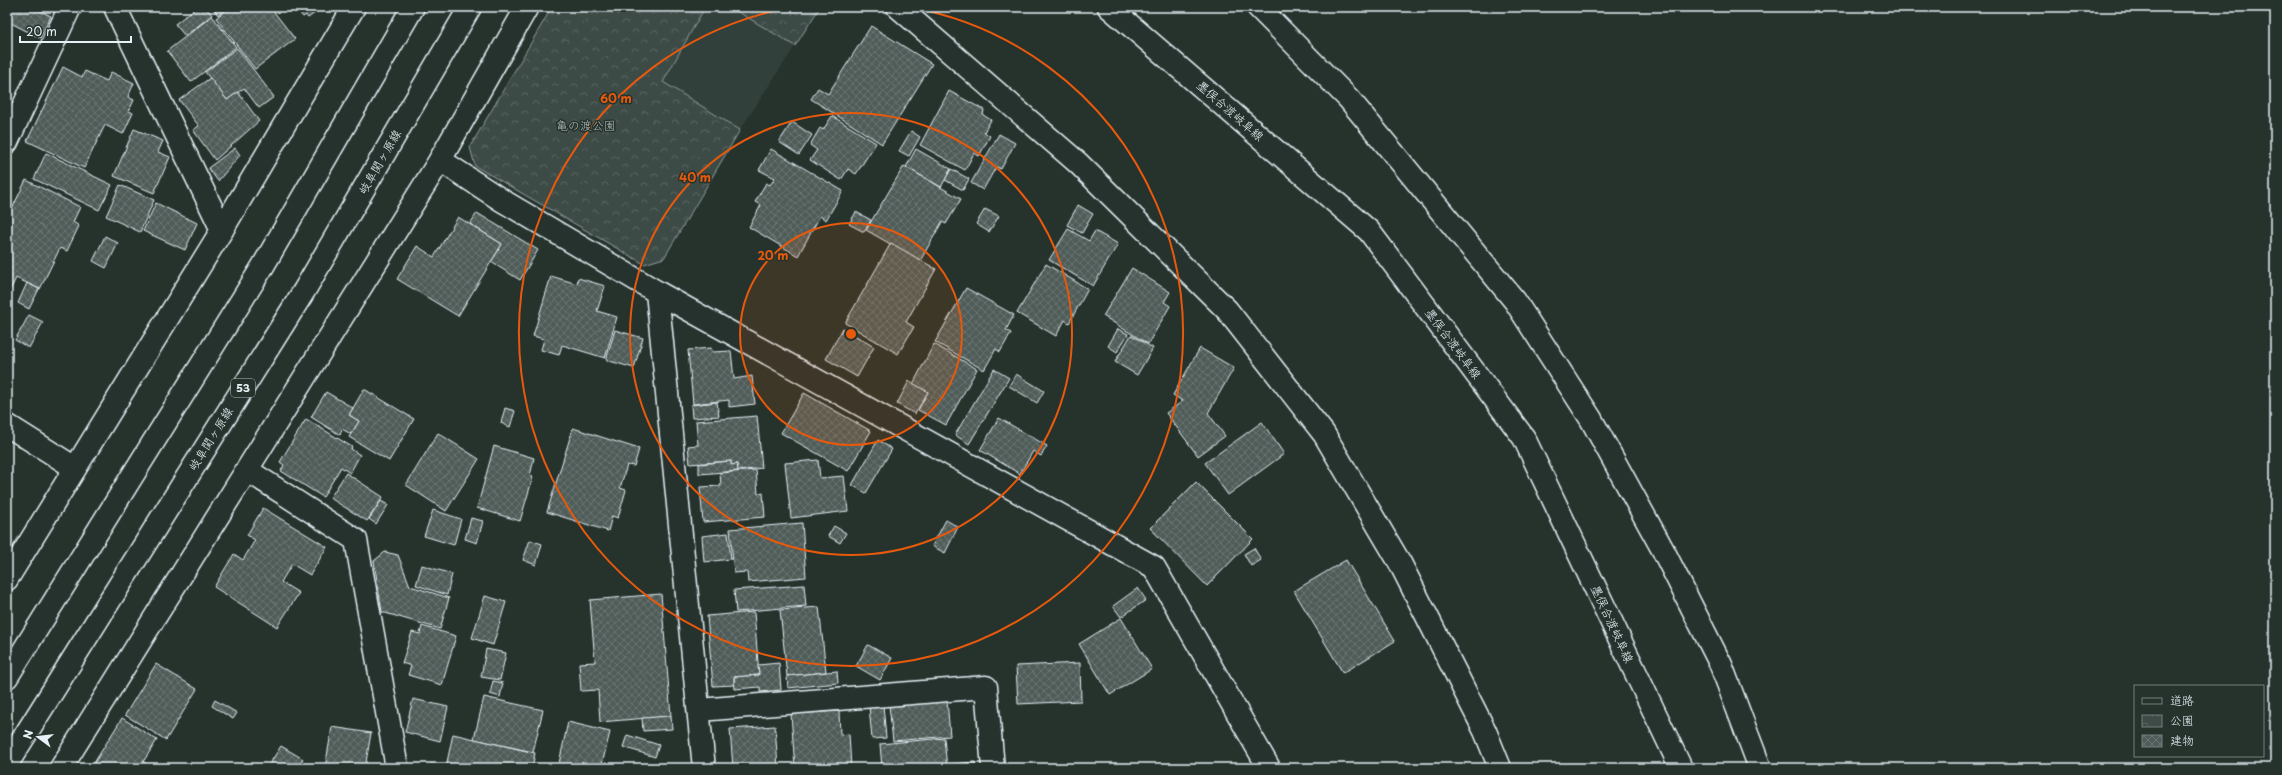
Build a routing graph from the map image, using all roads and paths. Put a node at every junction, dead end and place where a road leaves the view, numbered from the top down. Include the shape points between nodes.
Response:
1 (70, 7) edge
2 (115, 7) edge
3 (354, 7) edge
4 (414, 7) edge
5 (470, 7) edge
6 (527, 7) edge
7 (898, 7) edge
8 (1110, 7) edge
9 (1258, 7) edge
10 (7, 142) edge
11 (440, 160) junction
12 (222, 230) junction
13 (657, 292) junction
14 (7, 424) edge
15 (75, 468) junction
16 (247, 470) junction
17 (7, 579) edge
18 (7, 677) edge
19 (700, 710) junction
20 (7, 764) edge
21 (61, 768) edge
22 (397, 768) edge
23 (704, 768) edge
24 (993, 768) edge
25 (1269, 768) edge
26 (1500, 768) edge
27 (1681, 768) edge
28 (1760, 768) edge

1 - 10 street
2 - 12 street
3 - 12 street
4 - 18 street via 263,266
5 - 20 street, 岐阜関ヶ原線 / 53 via 304,291
6 - 11 street
7 - 26 street via 1078,163 1232,317 1324,434 1400,563 1485,731
8 - 27 street, 墨俣合渡岐阜線 via 1369,231 1524,438
9 - 28 street via 1349,99 1515,301 1591,419 1663,550 1721,665
11 - 13 street via 503,201
11 - 16 street
12 - 15 street
13 - 19 street
13 - 25 street via 1154,567
14 - 15 street
15 - 17 street
16 - 21 street
16 - 22 street via 356,540
19 - 23 street
19 - 24 street via 986,687

